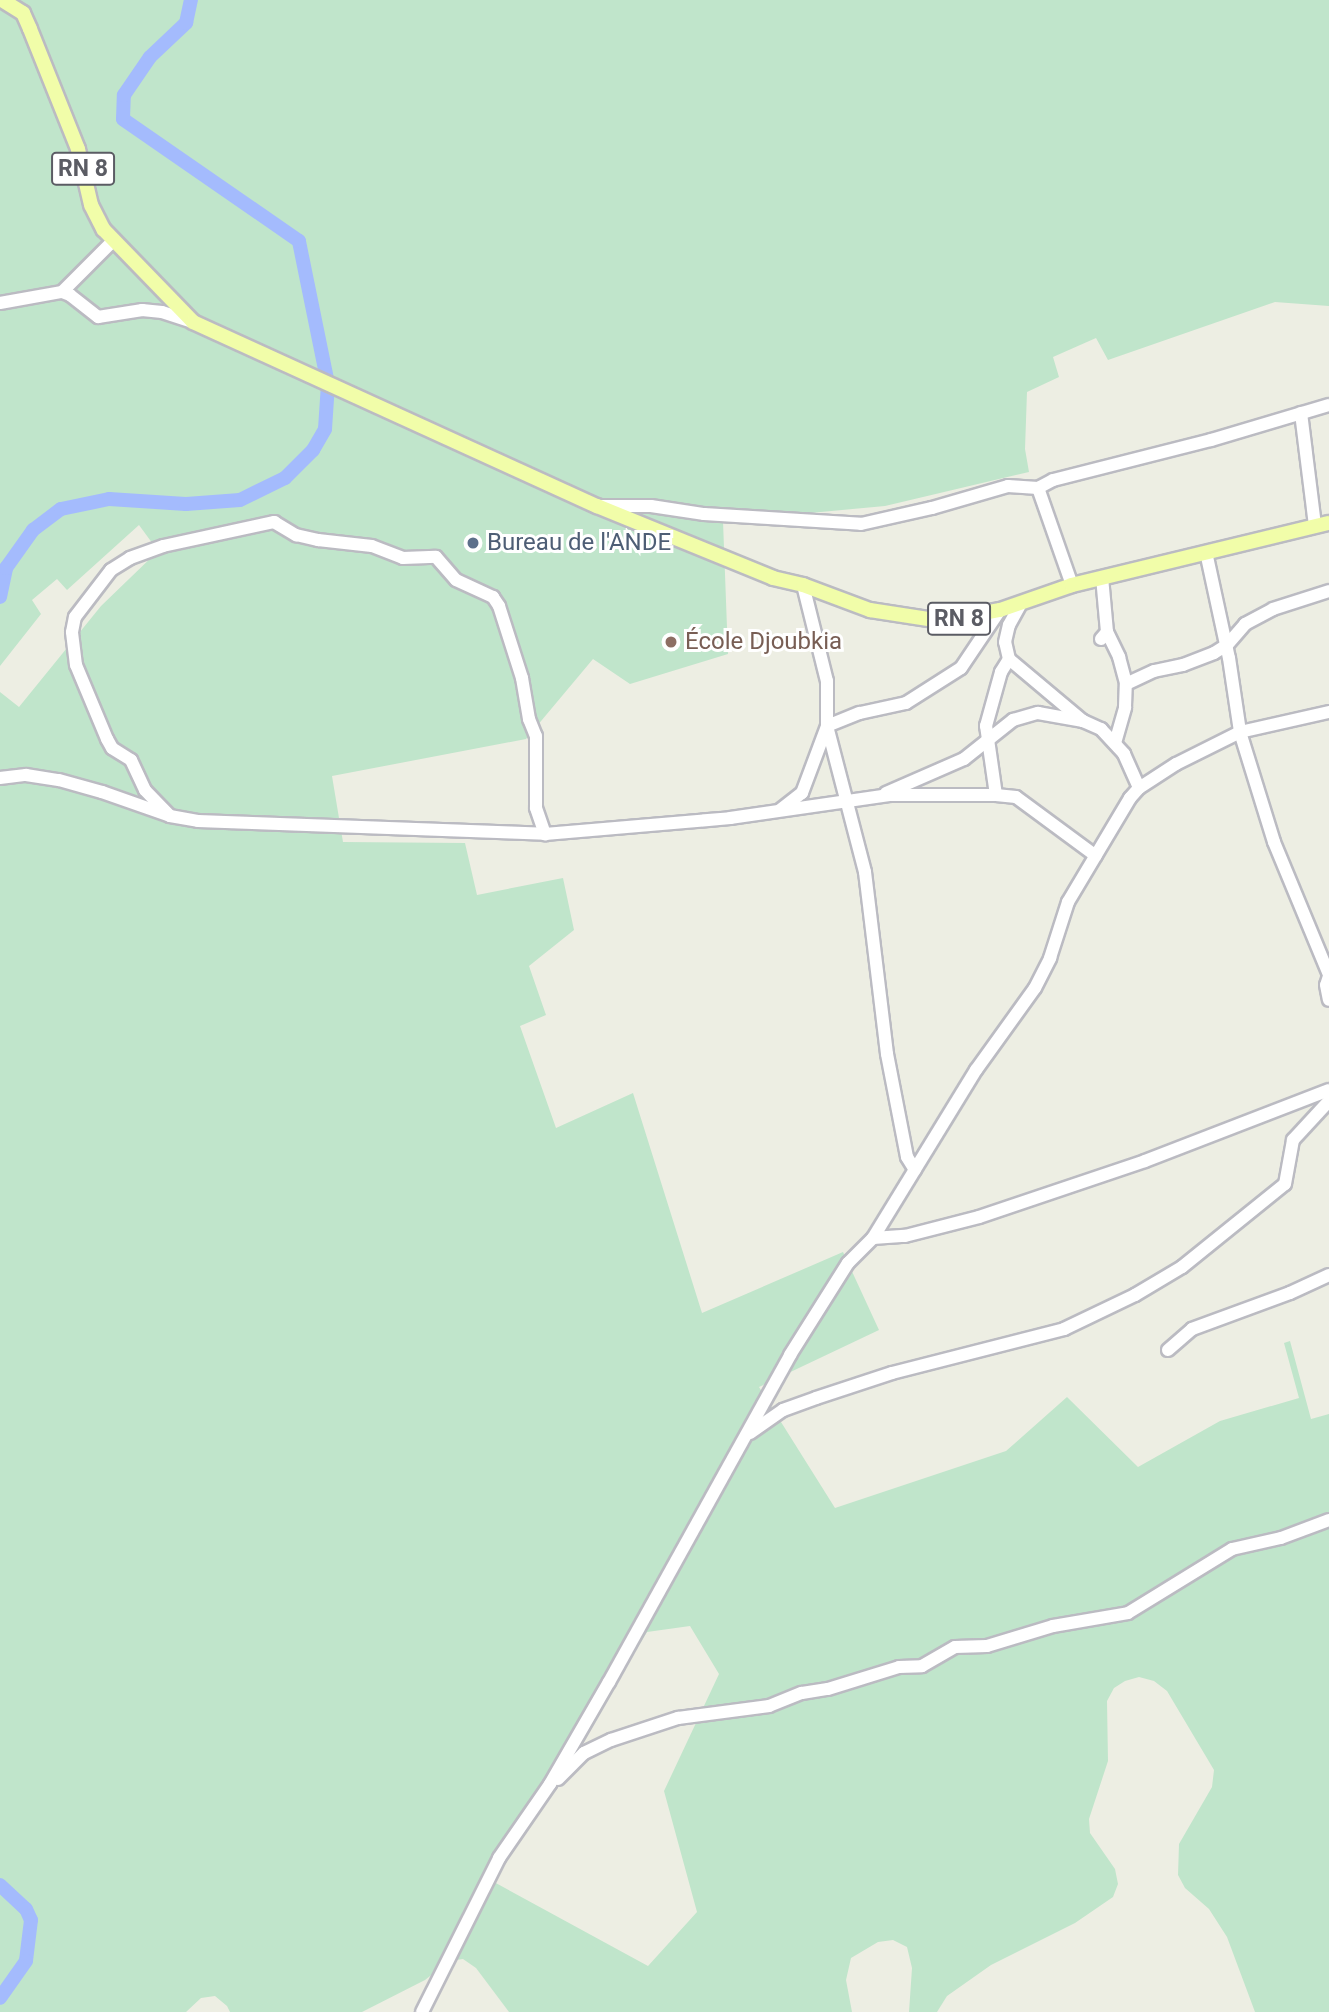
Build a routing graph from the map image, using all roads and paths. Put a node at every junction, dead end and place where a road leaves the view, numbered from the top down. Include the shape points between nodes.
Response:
1 (2, 0) edge
2 (113, 241) junction
3 (62, 292) junction
4 (0, 303) edge
5 (193, 322) junction
6 (1329, 405) edge
7 (1301, 413) junction
8 (1038, 488) junction
9 (597, 506) junction
10 (1322, 524) edge
11 (1206, 551) junction
12 (1102, 577) junction
13 (1072, 584) junction
14 (803, 585) junction
15 (1329, 591) edge
16 (1021, 603) junction
17 (1000, 610) junction
18 (1227, 645) junction
19 (1009, 659) junction
20 (1126, 684) junction
21 (1329, 712) edge
22 (1083, 721) junction
23 (827, 726) junction
24 (1240, 732) junction
25 (988, 741) junction
26 (1115, 743) junction
27 (0, 778) edge
28 (1139, 788) junction
29 (996, 795) junction
30 (876, 797) junction
31 (845, 801) junction
32 (779, 811) junction
33 (170, 816) junction
34 (545, 834) junction
35 (1096, 856) junction
36 (1329, 976) edge
37 (1329, 1000) edge
38 (1329, 1090) edge
39 (1329, 1101) edge
40 (915, 1170) junction
41 (873, 1238) junction
42 (1329, 1275) edge
43 (1168, 1350) dead end
44 (743, 1438) junction
45 (1329, 1520) edge
46 (550, 1784) junction
47 (422, 2012) edge

1 - 2 main road, RN 8 via 23,13 78,149 91,205
2 - 3 street
2 - 5 main road, RN 8
3 - 4 street
3 - 5 street via 98,317 142,310
5 - 9 main road, RN 8
6 - 7 street
7 - 8 street via 1053,480
7 - 10 street
8 - 9 street via 1008,486 861,524 650,506
8 - 13 street
9 - 14 main road, RN 8 via 773,578
10 - 11 main road, RN 8
11 - 12 main road, RN 8
11 - 18 street
12 - 13 main road, RN 8
12 - 20 street via 1104,636
13 - 16 main road, RN 8
14 - 17 main road, RN 8 via 870,610 913,619 968,618
14 - 23 street via 827,681
15 - 18 street via 1273,609 1245,624
16 - 17 main road, RN 8
16 - 19 street via 1007,634
17 - 23 street via 961,668 906,703
18 - 20 street
18 - 24 street
19 - 22 street
19 - 25 street via 986,726
20 - 26 street
21 - 24 street
22 - 25 street via 1038,713 1013,720
22 - 26 street via 1101,729
23 - 31 street
23 - 32 street via 802,793
24 - 28 street
24 - 36 street via 1275,842
25 - 29 street
25 - 30 street via 941,771
26 - 28 street
27 - 33 street via 26,775 59,780
28 - 35 street
29 - 30 street
29 - 35 street via 1016,797
30 - 31 street
31 - 32 street
31 - 40 street via 864,873 887,1054 907,1157
32 - 34 street
33 - 34 street via 246,824 293,822 383,830
33 - 34 street via 145,790 131,760 112,748 107,738 76,665 75,617 111,570 130,558 163,546 274,522 296,535 318,540 372,546 404,558 436,557 456,580 493,597 522,678 536,736 536,808
35 - 40 street via 1068,902 1035,988 976,1070
36 - 37 street
38 - 41 street via 1145,1161 979,1217 905,1236
39 - 44 street via 1293,1140 1285,1184 1182,1267 1135,1295 1064,1329 892,1373 783,1409
40 - 41 street
41 - 44 street via 848,1263 828,1293
42 - 43 street via 1192,1329
44 - 46 street
45 - 46 street via 1232,1549 1128,1613 1053,1626 987,1646 955,1647 922,1666 899,1667 769,1706 678,1718 584,1753
46 - 47 street via 494,1868

